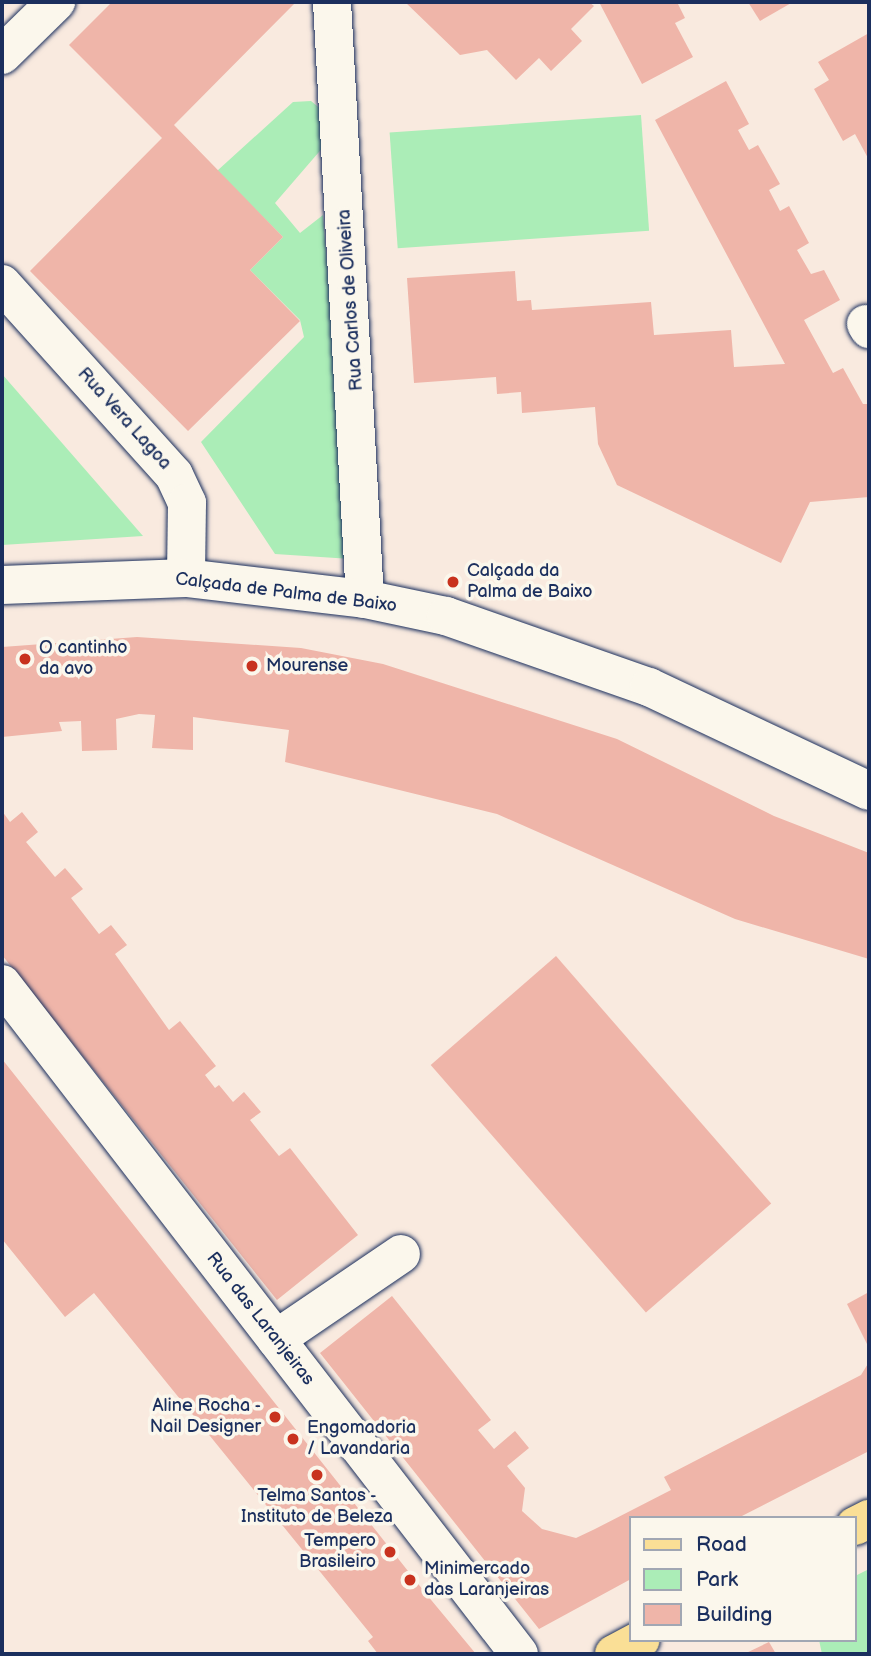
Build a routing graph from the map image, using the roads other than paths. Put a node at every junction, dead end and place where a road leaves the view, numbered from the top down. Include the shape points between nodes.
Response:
1 (56, 2) edge
2 (332, 2) edge
3 (2, 55) edge
4 (2, 284) edge
5 (186, 578) junction
6 (2, 585) edge
7 (365, 599) junction
8 (869, 791) edge
9 (2, 984) edge
10 (401, 1254) dead end
11 (276, 1339) junction
12 (636, 1642) edge
13 (519, 1654) edge
14 (614, 1654) edge

1 - 3 street
2 - 7 street, Rua Carlos de Oliveira
4 - 5 street, Rua Vera Lagoa via 174,475 188,510
5 - 6 street, Calçada de Palma de Baixo
5 - 7 street, Calçada de Palma de Baixo
7 - 8 street, Calçada de Palma de Baixo via 446,616 636,682
9 - 11 street, Rua das Laranjeiras
10 - 11 street
11 - 13 street, Rua das Laranjeiras
12 - 14 main road

